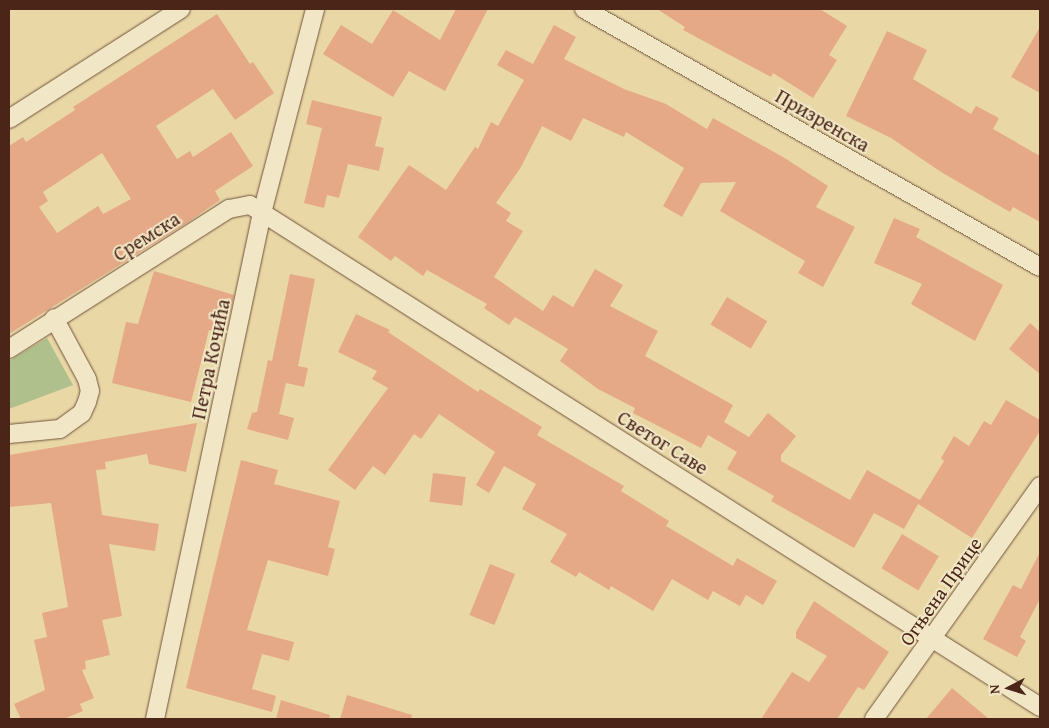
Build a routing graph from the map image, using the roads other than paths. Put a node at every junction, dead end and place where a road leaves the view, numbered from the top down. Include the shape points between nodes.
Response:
1 (181, 9) edge
2 (315, 9) edge
3 (584, 9) edge
4 (9, 120) edge
5 (262, 213) junction
6 (1040, 267) edge
7 (54, 318) junction
8 (9, 348) edge
9 (9, 434) edge
10 (1040, 486) edge
11 (933, 639) junction
12 (1040, 707) edge
13 (155, 719) edge
14 (874, 719) edge

1 - 4 street
2 - 5 street, Петра Кочића
3 - 6 street, Призренска
5 - 7 street, Сремска via 250,205 229,209
5 - 11 street, Светог Саве
5 - 13 street, Петра Кочића
7 - 8 street, Сремска
7 - 9 street via 87,379 90,391 87,402 82,413 60,429
10 - 11 street, Огњена Прице
11 - 12 street, Светог Саве
11 - 14 street, Огњена Прице

